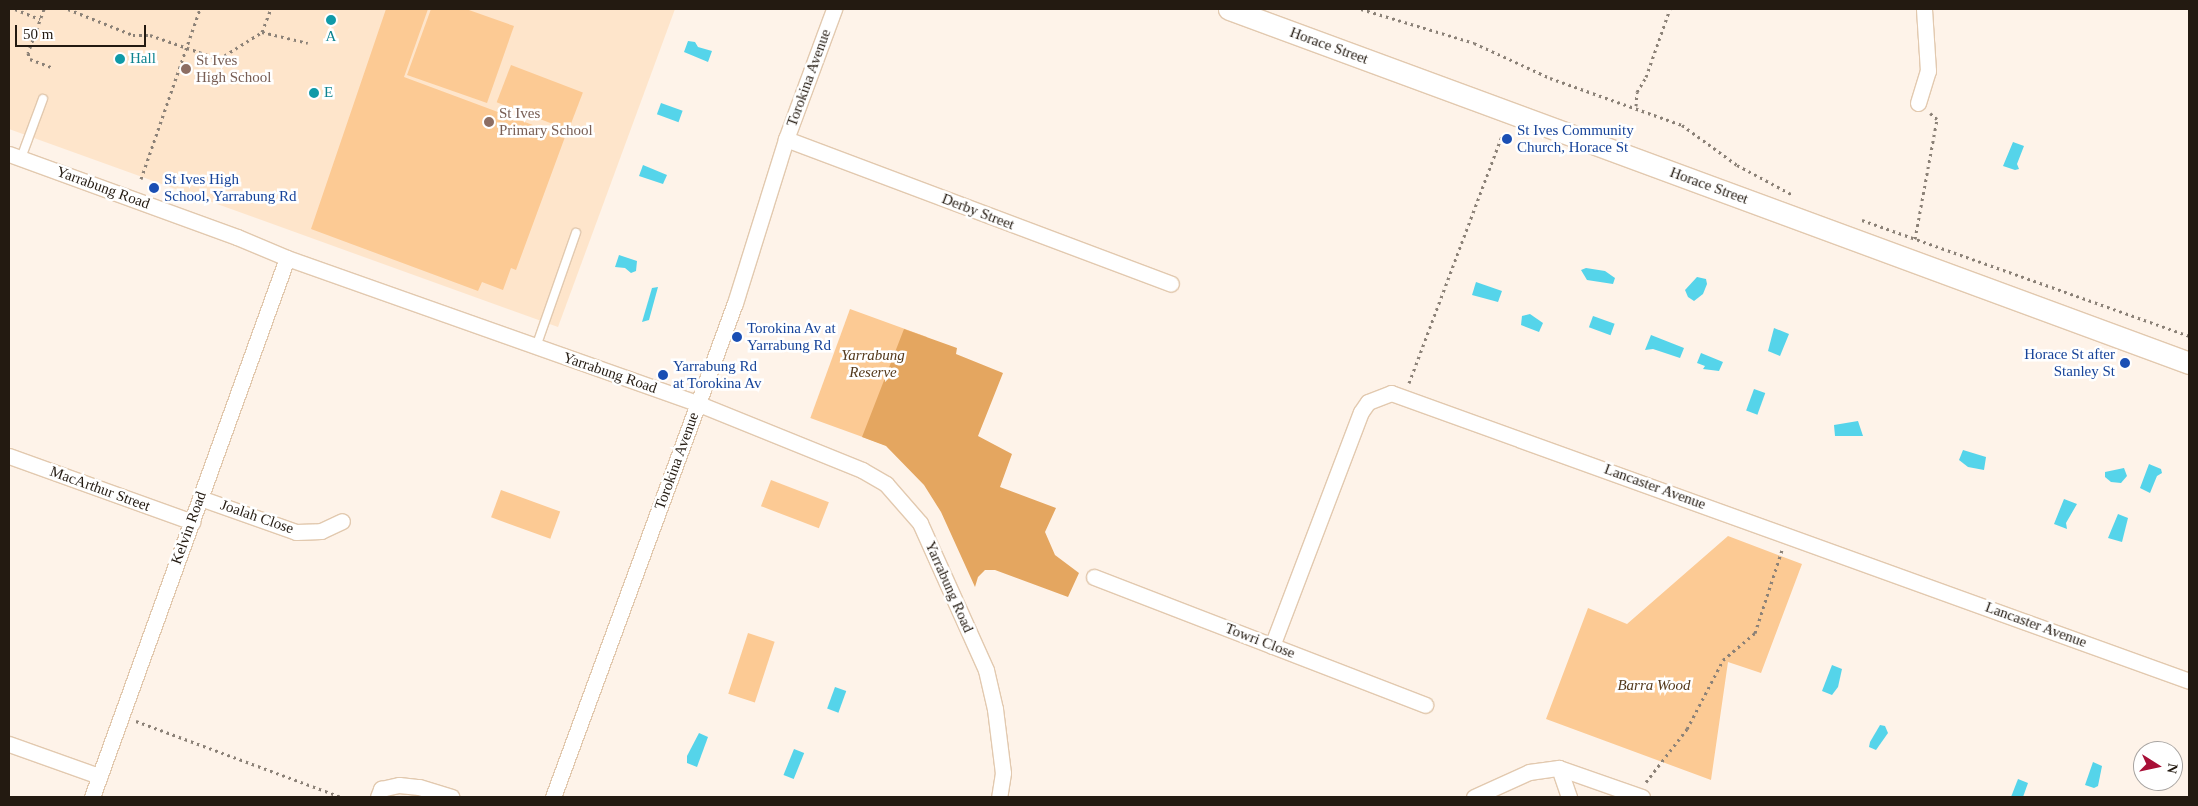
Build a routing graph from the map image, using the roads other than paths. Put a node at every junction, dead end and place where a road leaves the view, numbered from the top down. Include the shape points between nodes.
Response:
1 (834, 9) edge
2 (1229, 9) edge
3 (1924, 9) edge
4 (43, 99) dead end
5 (1918, 103) road end
6 (786, 139) junction
7 (15, 156) edge
8 (576, 233) dead end
9 (287, 258) junction
10 (1171, 284) dead end
11 (536, 347) junction
12 (2189, 363) edge
13 (699, 404) junction
14 (9, 456) edge
15 (200, 498) junction
16 (342, 521) dead end
17 (192, 522) junction
18 (1094, 577) dead end
19 (1272, 646) junction
20 (2189, 681) edge
21 (1426, 705) dead end
22 (9, 744) edge
23 (1559, 768) junction
24 (99, 776) junction
25 (1639, 796) edge
26 (92, 797) edge
27 (378, 797) edge
28 (451, 797) edge
29 (553, 797) edge
30 (999, 797) edge
31 (1474, 797) edge
32 (1569, 797) edge

1 - 6 street, Torokina Avenue
2 - 12 main road, Horace Street
3 - 5 street via 1928,71
4 - 7 lane
6 - 10 street, Derby Street
6 - 13 street, Torokina Avenue
7 - 9 street, Yarrabung Road
8 - 11 lane
9 - 11 street, Yarrabung Road
9 - 15 street, Kelvin Road
11 - 13 street, Yarrabung Road
13 - 29 street, Torokina Avenue
13 - 30 street, Yarrabung Road via 862,470 886,484 904,502 920,524 986,670 995,708 1003,773
14 - 17 street, MacArthur Street
15 - 16 street, Joalah Close via 296,532 321,531
15 - 17 street, Kelvin Road
17 - 24 street, Kelvin Road
18 - 19 street, Towri Close
19 - 20 street, Lancaster Avenue via 1360,412 1368,402 1392,393
19 - 21 street, Towri Close
22 - 24 street
23 - 25 street
23 - 31 street via 1529,772
23 - 32 street
24 - 26 street, Kelvin Road
27 - 28 street via 382,788 394,785 419,786

